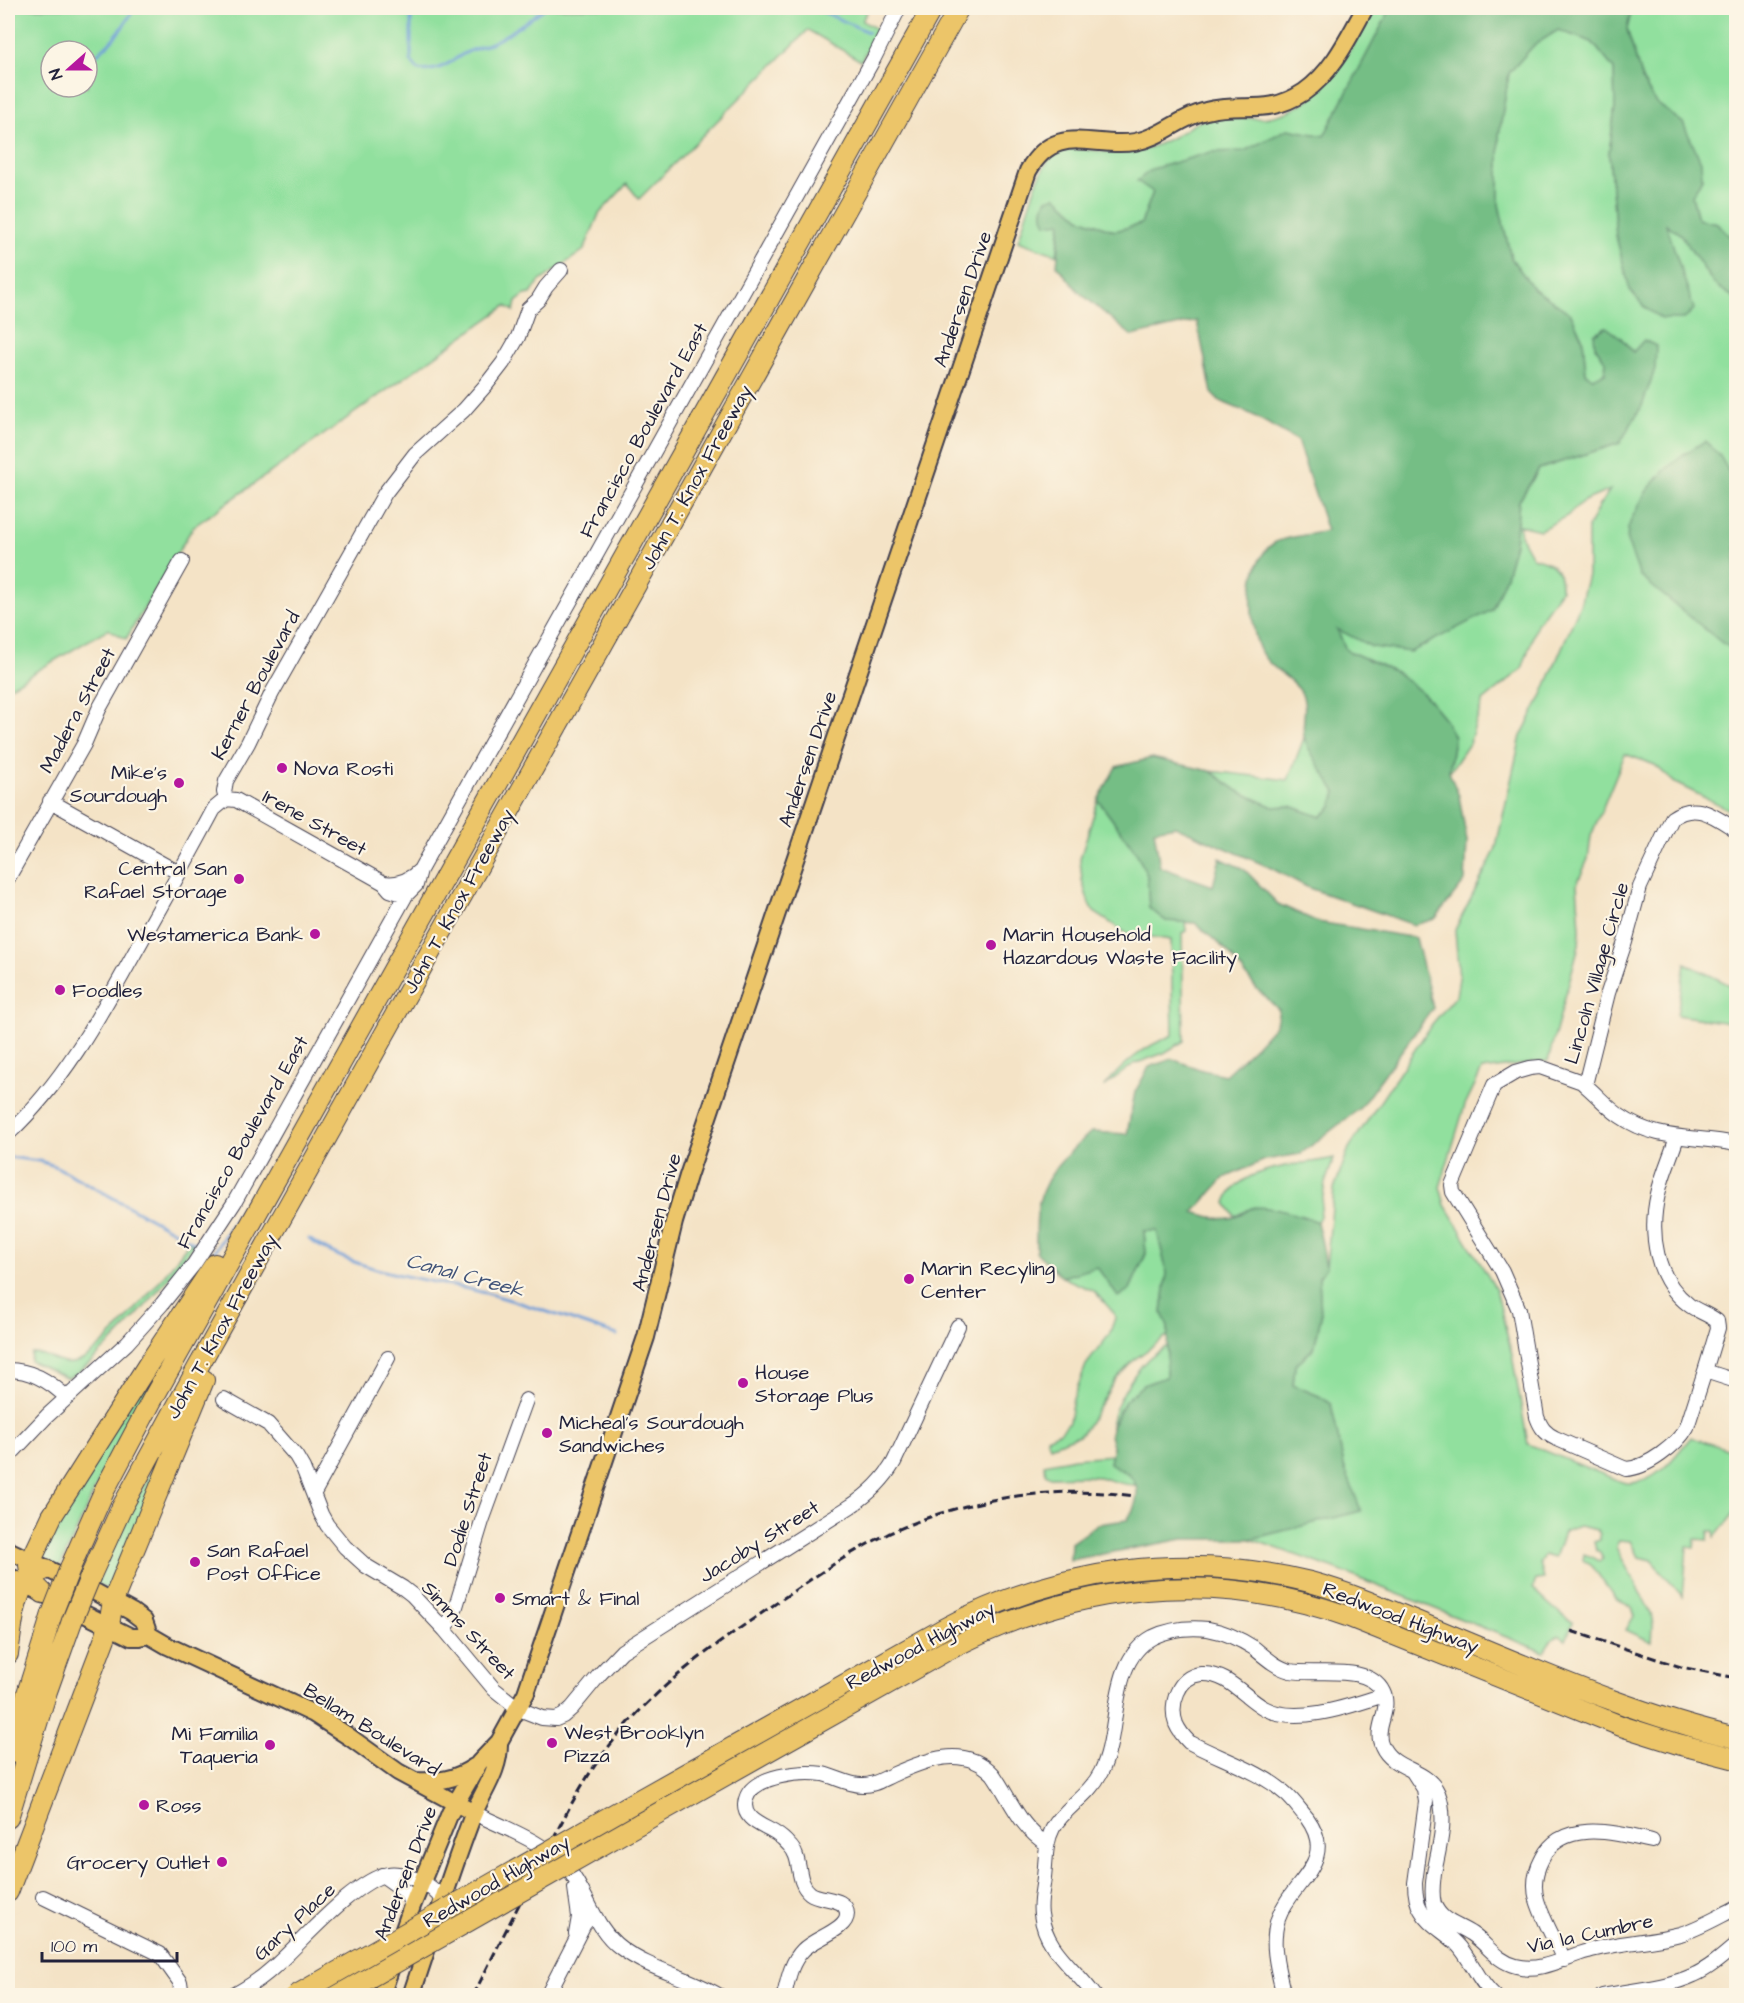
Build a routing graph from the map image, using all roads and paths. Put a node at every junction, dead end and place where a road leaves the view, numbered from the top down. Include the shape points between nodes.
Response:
1 (899, 8) edge
2 (932, 8) edge
3 (959, 8) edge
4 (1365, 8) edge
5 (561, 270) dead end
6 (182, 561) dead end
7 (226, 799) junction
8 (50, 801) junction
9 (1737, 830) edge
10 (179, 873) junction
11 (8, 878) edge
12 (404, 888) junction
13 (1585, 1085) junction
14 (8, 1134) edge
15 (1677, 1137) junction
16 (1737, 1144) edge
17 (287, 1161) junction
18 (265, 1247) junction
19 (958, 1326) dead end
20 (388, 1358) dead end
21 (8, 1370) edge
22 (1705, 1371) junction
23 (1737, 1381) edge
24 (67, 1398) junction
25 (224, 1399) dead end
26 (526, 1400) dead end
27 (8, 1456) edge
28 (314, 1493) junction
29 (8, 1550) edge
30 (28, 1574) edge
31 (43, 1593) joint
32 (113, 1601) junction
33 (109, 1625) junction
34 (445, 1630) junction
35 (149, 1635) junction
36 (8, 1654) edge
37 (1384, 1695) junction
38 (519, 1709) junction
39 (67, 1735) junction
40 (1737, 1738) edge
41 (499, 1742) junction
42 (8, 1754) edge
43 (1737, 1759) edge
44 (479, 1763) junction
45 (414, 1781) junction
46 (454, 1804) junction
47 (474, 1813) junction
48 (8, 1818) edge
49 (1652, 1841) dead end
50 (1047, 1844) junction
51 (8, 1856) edge
52 (382, 1875) junction
53 (573, 1877) junction
54 (422, 1882) junction
55 (8, 1892) edge
56 (43, 1897) dead end
57 (443, 1902) junction
58 (412, 1906) junction
59 (1737, 1908) edge
60 (593, 1914) junction
61 (1444, 1926) junction
62 (574, 1944) junction
63 (1737, 1945) edge
64 (1564, 1960) junction
65 (1277, 1968) junction
66 (182, 1995) edge
67 (232, 1995) edge
68 (295, 1995) edge
69 (336, 1995) edge
70 (381, 1995) edge
71 (411, 1995) edge
72 (547, 1995) edge
73 (720, 1995) edge
74 (784, 1995) edge
75 (1095, 1995) edge
76 (1276, 1995) edge
77 (1284, 1995) edge
78 (1495, 1995) edge
79 (1602, 1995) edge

1 - 12 street, Francisco Boulevard East via 420,870 416,885
2 - 17 highway, John T. Knox Freeway
3 - 18 highway, John T. Knox Freeway
4 - 38 main road, Andersen Drive via 1323,74 1313,85 1283,103 1203,112 1157,135 1131,142 1064,142 1040,154 1028,171 688,1176 646,1337
5 - 7 street, Kerner Boulevard via 528,309 518,337 486,385 415,454 385,493 226,781
6 - 8 street, Madera Street
7 - 10 street, Kerner Boulevard via 214,809
7 - 12 street, Irene Street via 236,800 387,888 395,892
8 - 10 street
8 - 11 street, Madera Street
9 - 13 street, Lincoln Village Circle via 1694,809 1681,811 1672,818 1640,887
10 - 14 street, Kerner Boulevard via 73,1059
12 - 24 street, Francisco Boulevard East via 242,1189 209,1242 141,1328
13 - 15 street, Lincoln Village Circle via 1621,1118 1653,1133
13 - 22 street via 1540,1067 1516,1072 1494,1085 1452,1185 1502,1270 1519,1310 1540,1427 1555,1438 1626,1468 1644,1466 1682,1436
15 - 16 street, Lincoln Village Circle
15 - 22 street via 1658,1194 1654,1240 1665,1275 1675,1291 1690,1306 1717,1321
17 - 30 highway via 152,1357 60,1502
17 - 42 highway, bridge via 97,1507 52,1614
18 - 32 highway via 196,1398
18 - 48 highway, John T. Knox Freeway, bridge via 117,1516 72,1621
19 - 38 street, Jacoby Street via 894,1462 881,1482 862,1499 622,1651 563,1716 542,1719
20 - 28 street
21 - 24 street via 35,1374
22 - 23 street
24 - 27 street, Francisco Boulevard East
25 - 28 street, Simms Street via 268,1424 296,1456
26 - 34 street, Dodie Street
28 - 34 street, Simms Street via 327,1525 345,1547 366,1566 403,1588
29 - 30 main road, Bellam Boulevard
30 - 31 highway
30 - 32 main road, Bellam Boulevard
30 - 36 highway
31 - 33 main road, Bellam Boulevard
32 - 33 highway
32 - 35 main road, Bellam Boulevard via 144,1621
33 - 35 main road, Bellam Boulevard via 131,1637
33 - 39 highway
34 - 38 street, Simms Street via 494,1689
35 - 45 main road, Bellam Boulevard via 314,1714
37 - 50 street via 1375,1682 1363,1675 1283,1669 1233,1636 1220,1632 1196,1628 1163,1633 1142,1644 1129,1661 1102,1771 1088,1792 1054,1826
37 - 61 street, Via la Cumbre via 1381,1744 1390,1757 1413,1773 1424,1790 1426,1802 1416,1895 1424,1915
37 - 65 street via 1330,1712 1284,1714 1264,1708 1232,1684 1210,1674 1199,1674 1185,1682 1175,1698 1176,1725 1182,1735 1286,1793 1317,1835 1319,1844 1313,1865 1278,1919
38 - 41 main road, Andersen Drive
39 - 51 highway via 40,1783
39 - 55 highway
40 - 68 highway, Redwood Highway, bridge via 1635,1708 1312,1583 1273,1574 1194,1566 1074,1579 980,1611 927,1638
41 - 44 main road, Andersen Drive
41 - 47 main road, Andersen Drive via 497,1768
43 - 69 highway, Redwood Highway, bridge via 1621,1726 1318,1606 1232,1590 1192,1588 1114,1593 1056,1605 983,1632
44 - 45 main road via 449,1780
44 - 46 main road, Andersen Drive
45 - 46 main road, Bellam Boulevard
46 - 47 main road, Bellam Boulevard
46 - 54 main road, Andersen Drive
47 - 53 street via 550,1853
47 - 57 main road, Andersen Drive
49 - 64 street via 1580,1832 1559,1840 1544,1855 1536,1876 1537,1899
50 - 74 street via 1023,1822 993,1774 980,1763 958,1757 927,1761 865,1786 807,1773 754,1785 745,1803 749,1817 792,1847 803,1886 813,1896 842,1903 846,1909 843,1924 813,1941 795,1960
50 - 75 street via 1041,1904 1044,1926 1053,1948
52 - 54 street via 400,1874
52 - 58 street via 406,1892
52 - 67 street, Gary Place via 355,1890 272,1968
53 - 60 street
53 - 62 street via 579,1917
54 - 57 street via 437,1892
54 - 58 main road, Andersen Drive
56 - 66 street via 160,1954 180,1982
57 - 71 main road, Andersen Drive
58 - 70 main road, Andersen Drive
59 - 64 street, Via la Cumbre via 1676,1935 1593,1949
60 - 62 street
60 - 73 street via 621,1948
61 - 64 street, Via la Cumbre via 1474,1936 1510,1964 1533,1968
61 - 78 street, Via la Cumbre via 1476,1975
62 - 72 street
63 - 79 street via 1689,1977
65 - 76 street
65 - 77 street

